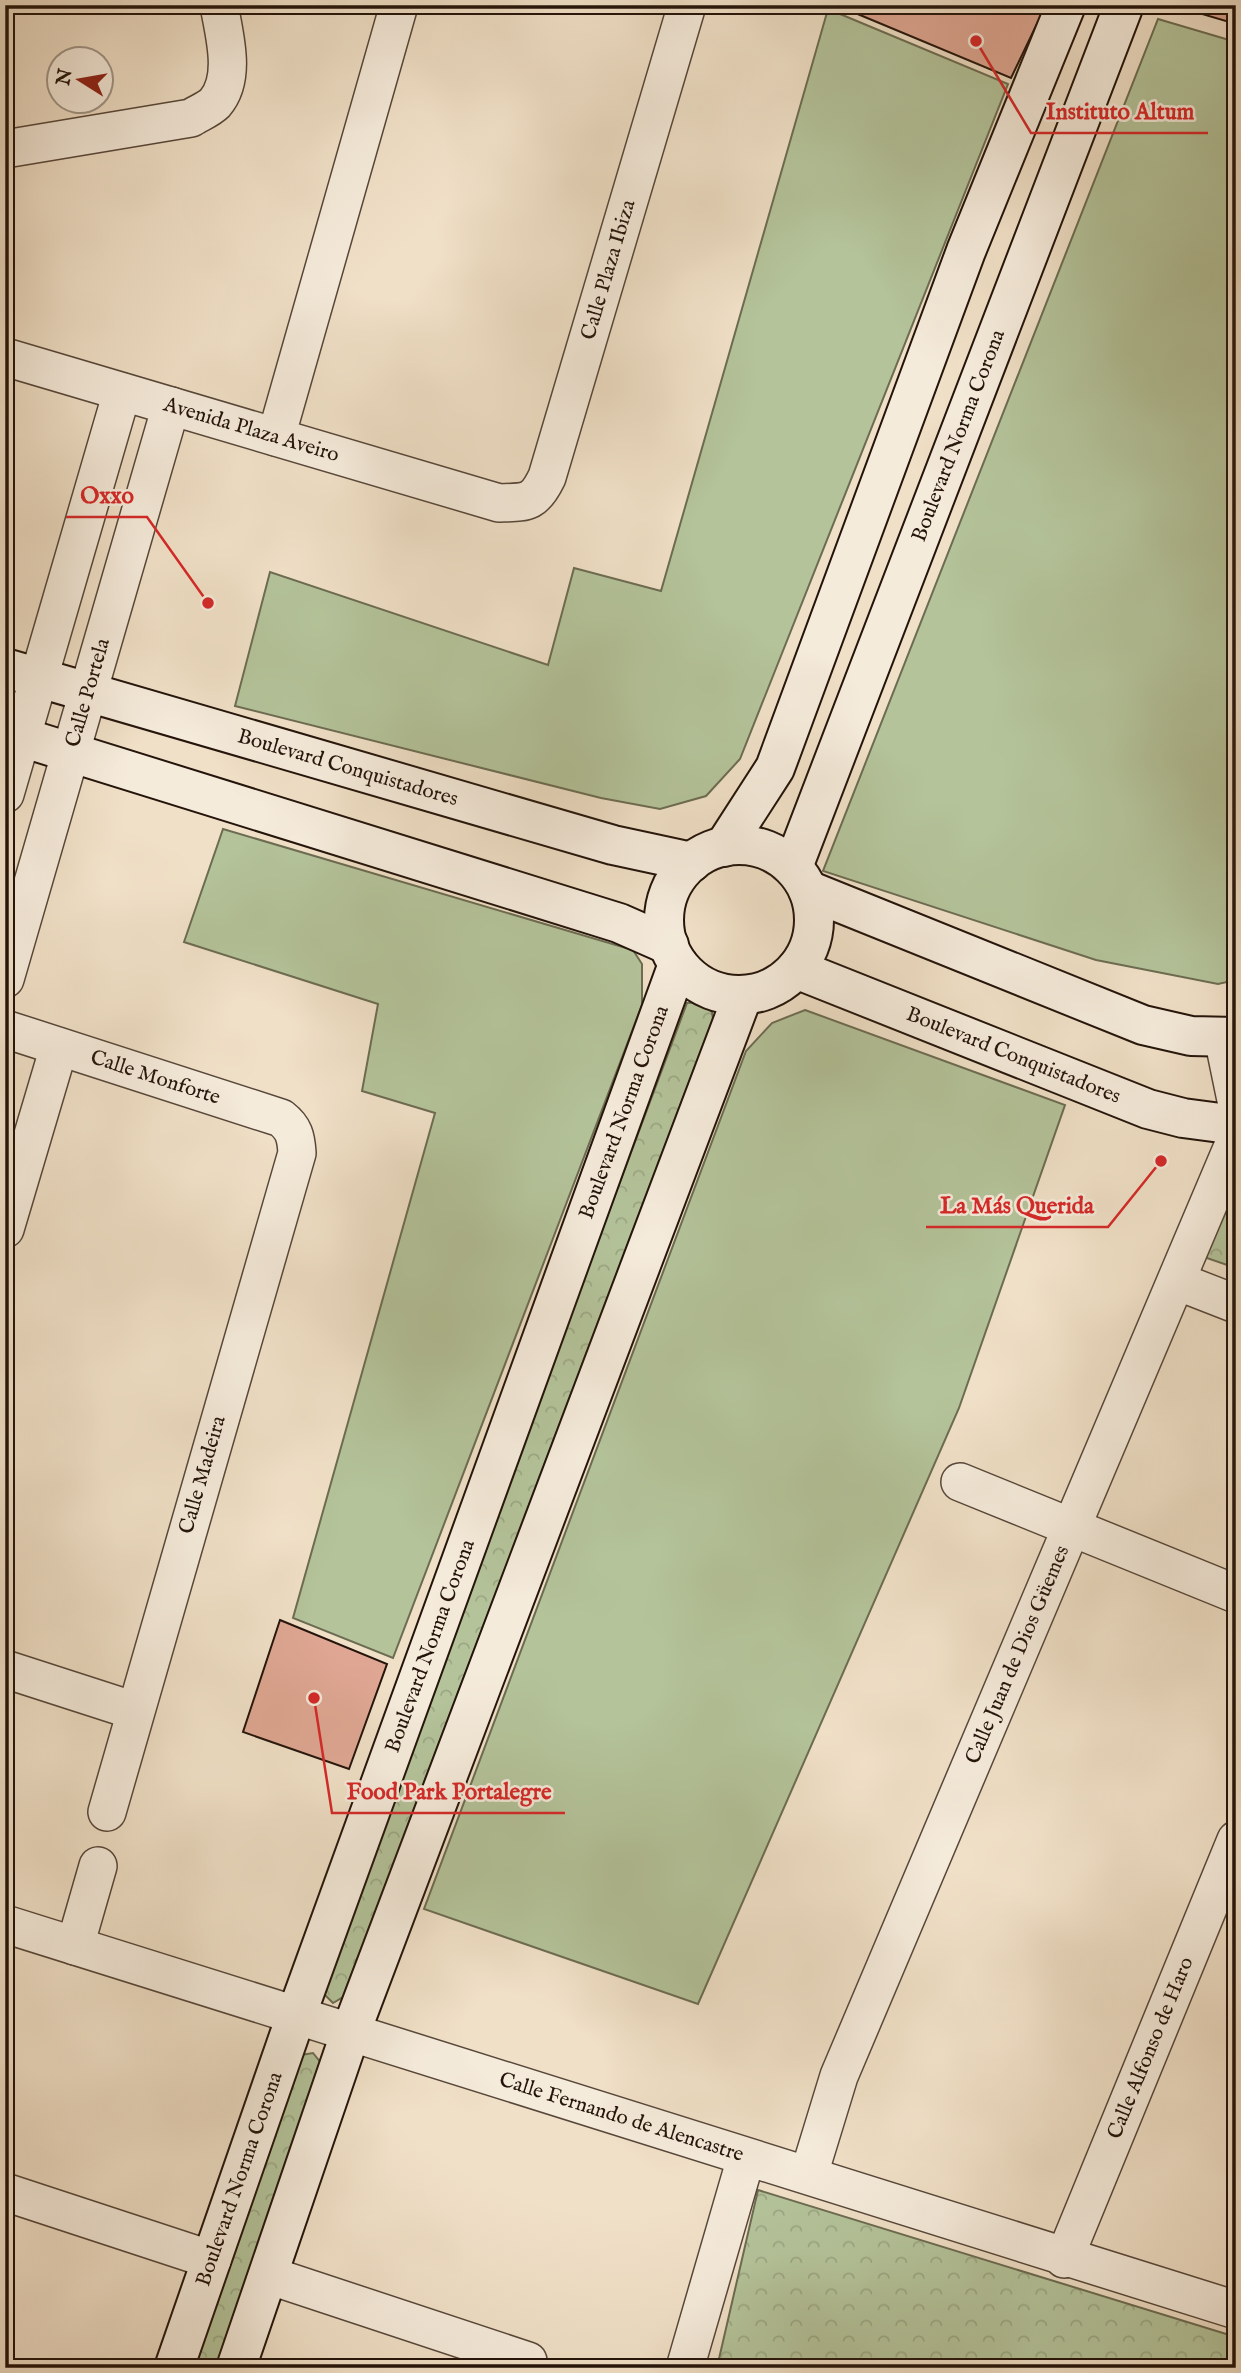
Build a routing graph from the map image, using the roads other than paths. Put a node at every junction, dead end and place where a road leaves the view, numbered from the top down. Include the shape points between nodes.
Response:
1 (219, 5) edge
2 (399, 5) edge
3 (687, 5) edge
4 (1066, 5) edge
5 (1124, 5) edge
6 (5, 149) edge
7 (5, 357) edge
8 (122, 392) junction
9 (171, 406) junction
10 (276, 438) junction
11 (499, 503) joint
12 (22, 673) edge
13 (87, 692) junction
14 (14, 734) edge
15 (71, 750) junction
16 (5, 794) edge
17 (708, 854) junction
18 (800, 879) junction
19 (673, 955) junction
20 (796, 969) junction
21 (5, 979) edge
22 (743, 995) junction
23 (5, 1029) edge
24 (1229, 1037) edge
25 (59, 1047) junction
26 (1236, 1100) edge
27 (1236, 1125) edge
28 (296, 1139) joint
29 (1236, 1139) edge
30 (5, 1230) edge
31 (1177, 1281) junction
32 (1236, 1304) edge
33 (960, 1482) dead end
34 (1072, 1528) junction
35 (1236, 1594) edge
36 (5, 1669) edge
37 (135, 1711) junction
38 (107, 1812) dead end
39 (1236, 1840) edge
40 (97, 1866) dead end
41 (5, 1924) edge
42 (75, 1946) junction
43 (296, 2016) junction
44 (350, 2034) junction
45 (746, 2158) junction
46 (808, 2174) junction
47 (5, 2192) edge
48 (1064, 2259) junction
49 (212, 2260) junction
50 (268, 2274) junction
51 (1236, 2310) edge
52 (528, 2361) dead end
53 (174, 2368) edge
54 (236, 2368) edge
55 (685, 2368) edge

1 - 6 street via 227,57 224,90 214,104 191,118
2 - 10 street
3 - 11 street, Calle Plaza Ibiza via 547,477 529,502
4 - 17 street via 967,251 775,768
5 - 18 street, Boulevard Norma Corona
7 - 8 street, Avenida Plaza Aveiro
8 - 9 street, Avenida Plaza Aveiro
8 - 12 street
9 - 10 street, Avenida Plaza Aveiro
9 - 13 street, Calle Portela
10 - 11 street, Avenida Plaza Aveiro
12 - 13 street, Boulevard Conquistadores
12 - 14 street
13 - 15 street, Calle Portela
13 - 17 street, Boulevard Conquistadores via 613,845
14 - 15 street
14 - 16 street
15 - 19 street via 619,923
15 - 21 street, Calle Portela
17 - 18 street via 761,848
17 - 19 street via 676,879 667,900 664,922
18 - 20 street via 814,910 807,952
18 - 24 street via 1143,1024 1191,1036
19 - 22 street via 696,982 718,992
19 - 43 street, Boulevard Norma Corona
20 - 22 street via 771,987
20 - 27 street, Boulevard Conquistadores via 1148,1109
22 - 44 street
23 - 25 street, Calle Monforte
24 - 26 street
25 - 28 street, Calle Monforte via 281,1118
25 - 30 street
28 - 37 street, Calle Madeira via 297,1153
29 - 31 street, Calle Juan de Dios Güemes
31 - 32 street
31 - 34 street, Calle Juan de Dios Güemes
33 - 34 street
34 - 35 street
34 - 46 street, Calle Juan de Dios Güemes via 839,2076
36 - 37 street
37 - 38 street, Calle Madeira
39 - 48 street, Calle Alfonso de Haro
40 - 42 street
41 - 42 street, Calle Fernando de Alencastre
42 - 43 street, Calle Fernando de Alencastre
43 - 44 street, Calle Fernando de Alencastre
43 - 49 street, Boulevard Norma Corona
44 - 45 street, Calle Fernando de Alencastre
44 - 50 street
45 - 46 street, Calle Fernando de Alencastre
45 - 55 street
46 - 48 street, Calle Fernando de Alencastre
47 - 49 street
48 - 51 street, Calle Fernando de Alencastre
49 - 53 street, Boulevard Norma Corona
50 - 52 street
50 - 54 street

